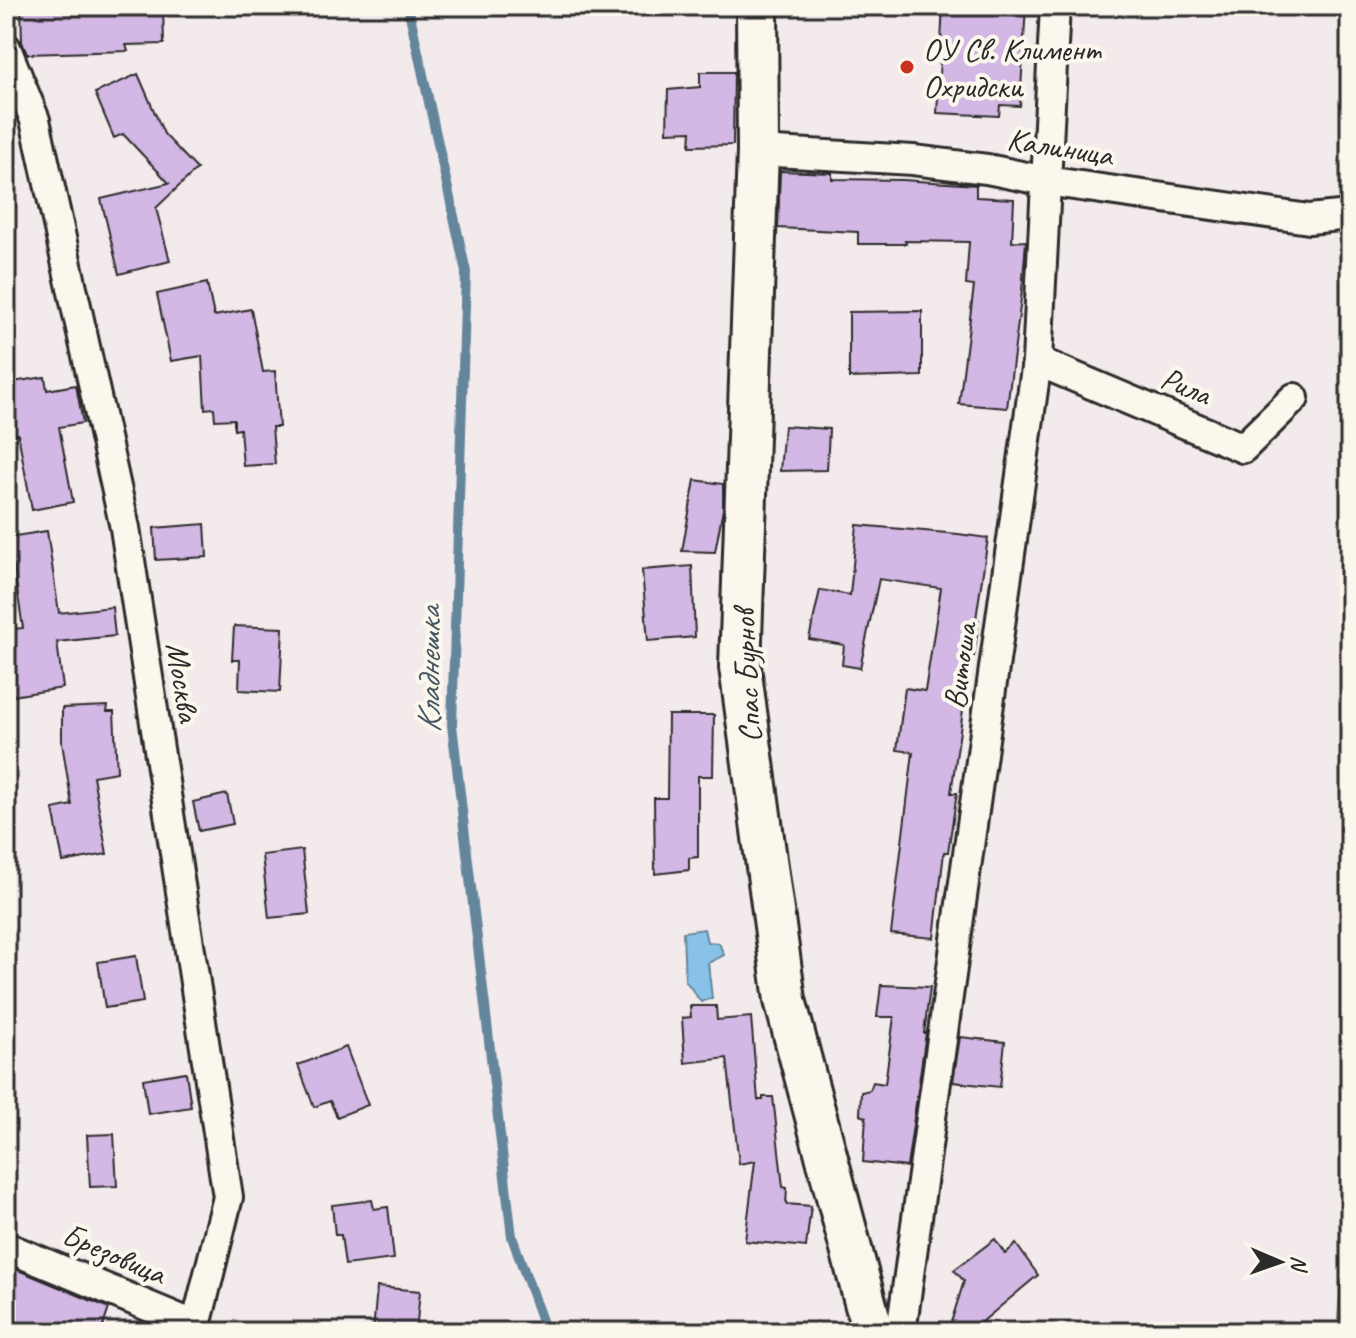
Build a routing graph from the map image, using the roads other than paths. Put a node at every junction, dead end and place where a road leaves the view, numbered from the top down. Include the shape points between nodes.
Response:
1 (757, 6) edge
2 (1055, 6) edge
3 (6, 48) edge
4 (758, 151) junction
5 (1046, 181) junction
6 (1350, 215) edge
7 (1037, 361) junction
8 (1294, 398) dead end
9 (6, 1247) edge
10 (197, 1329) edge
11 (873, 1332) edge
12 (901, 1332) edge

1 - 4 street, Спас Бурнов
2 - 5 street, Витоша
3 - 10 street, Москва via 35,120 125,528 228,1197
4 - 5 street, Калиница via 913,160
4 - 11 street, Спас Бурнов via 740,667 785,1000
5 - 6 street, Калиница via 1309,219
5 - 7 street, Витоша
7 - 8 street, Рила via 1243,448
7 - 12 street, Витоша
9 - 10 street, Брезовица

